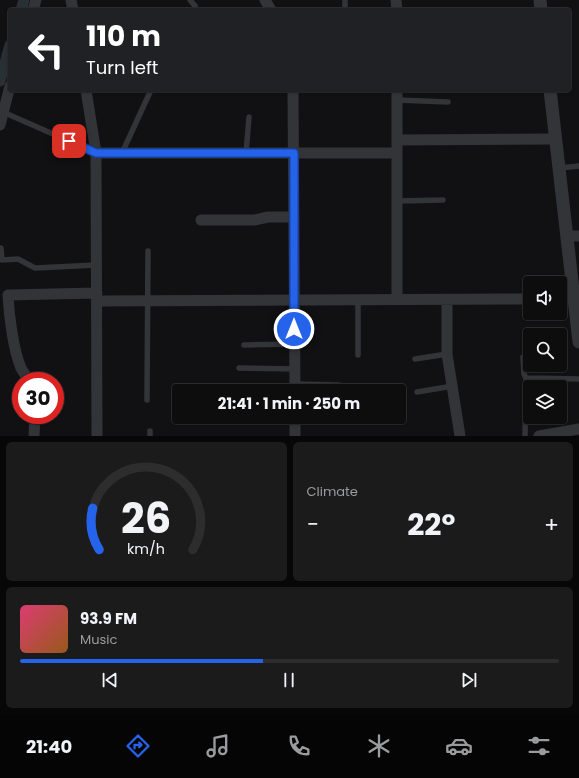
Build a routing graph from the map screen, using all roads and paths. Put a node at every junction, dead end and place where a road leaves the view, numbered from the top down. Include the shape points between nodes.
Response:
1 (190, 0) edge
2 (195, 6) dead end
3 (8, 92) edge
4 (86, 92) edge
5 (150, 92) edge
6 (293, 92) edge
7 (550, 92) edge
8 (397, 95) edge
9 (448, 102) dead end
10 (3, 112) junction
11 (249, 117) dead end
12 (0, 125) edge
13 (556, 139) junction
14 (397, 140) junction
15 (96, 153) junction
16 (122, 153) junction
17 (246, 153) junction
18 (294, 153) junction
19 (397, 153) junction
20 (579, 166) edge
21 (559, 168) junction
22 (443, 200) dead end
23 (397, 201) junction
24 (294, 217) junction
25 (201, 220) dead end
26 (573, 236) edge
27 (2, 248) dead end
28 (148, 251) dead end
29 (97, 265) junction
30 (97, 297) junction
31 (358, 299) junction
32 (397, 299) junction
33 (523, 299) edge
34 (567, 299) edge
35 (574, 299) junction
36 (294, 300) junction
37 (448, 300) junction
38 (148, 301) junction
39 (579, 342) edge
40 (295, 344) junction
41 (244, 345) dead end
42 (448, 354) junction
43 (358, 355) dead end
44 (414, 359) dead end
45 (239, 368) dead end
46 (295, 369) junction
47 (24, 372) edge
48 (524, 372) edge
49 (526, 378) junction
50 (579, 379) edge
51 (295, 384) edge
52 (453, 386) junction
53 (417, 392) dead end
54 (147, 400) dead end
55 (35, 424) edge
56 (295, 424) edge
57 (579, 429) edge
58 (34, 436) edge
59 (97, 436) edge
60 (295, 436) edge
61 (460, 436) edge
62 (526, 436) edge
63 (539, 436) edge

1 - 2 lane
3 - 10 street
4 - 15 street
5 - 16 lane
6 - 18 street
7 - 13 street
8 - 9 lane
8 - 14 street
10 - 12 street
10 - 15 lane
11 - 17 lane
13 - 14 street
13 - 21 street
14 - 19 street
15 - 16 street
15 - 29 street
16 - 17 street
17 - 18 street
18 - 19 street
18 - 24 street
19 - 23 street
20 - 21 lane
21 - 26 street
22 - 23 lane
23 - 32 street
24 - 25 street
24 - 36 street
26 - 35 street
27 - 29 lane via 2,260 18,259 35,268
28 - 38 lane
29 - 30 street
30 - 38 street
30 - 47 street via 8,295 15,344
30 - 59 street
31 - 32 street
31 - 36 street
31 - 43 lane
32 - 37 street
33 - 37 street
34 - 35 street
35 - 39 street
36 - 38 street
36 - 40 street
37 - 42 street
38 - 54 lane
40 - 41 lane
40 - 46 street
42 - 44 lane
42 - 52 street
45 - 46 lane
46 - 51 street
48 - 49 lane
49 - 50 lane
49 - 62 lane
52 - 53 lane
52 - 61 street
55 - 58 street
56 - 60 street
57 - 63 street

